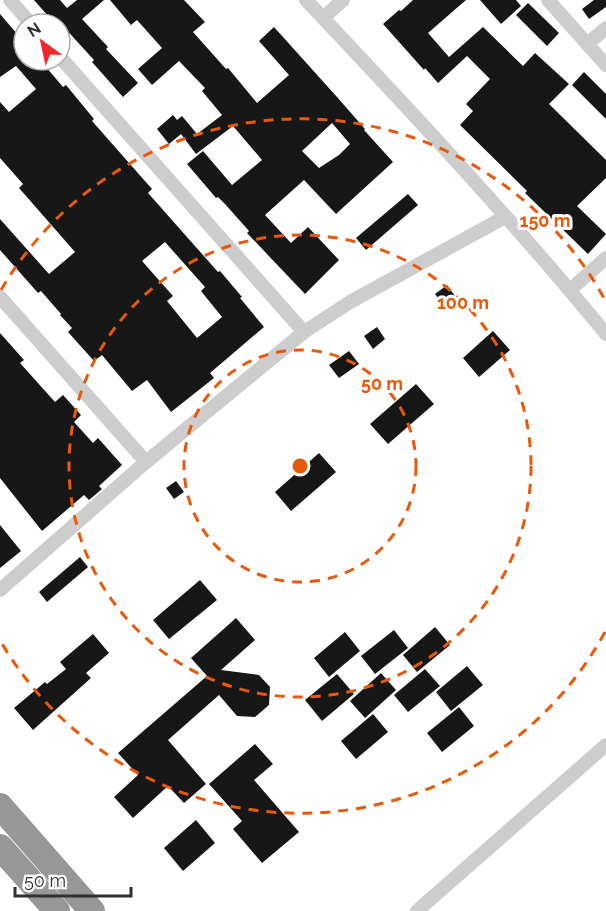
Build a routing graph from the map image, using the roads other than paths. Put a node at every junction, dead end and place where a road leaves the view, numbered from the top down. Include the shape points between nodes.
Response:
1 (10, 0) edge
2 (306, 0) edge
3 (343, 0) edge
4 (548, 0) edge
5 (20, 12) edge
6 (323, 18) junction
7 (606, 28) edge
8 (587, 44) junction
9 (606, 65) edge
10 (72, 71) edge
11 (505, 217) junction
12 (606, 258) edge
13 (570, 290) junction
14 (0, 297) edge
15 (304, 332) junction
16 (606, 334) edge
17 (146, 462) junction
18 (0, 590) edge
19 (606, 745) edge
20 (0, 806) edge
21 (0, 847) edge
22 (57, 911) edge
23 (92, 911) edge
24 (417, 911) edge

1 - 5 street
2 - 6 street
3 - 6 street
4 - 8 street
6 - 11 street
7 - 8 street
8 - 9 street
10 - 15 street
11 - 13 street
11 - 15 street via 350,302
12 - 13 street
13 - 16 street
14 - 17 street
15 - 17 street
17 - 18 street
19 - 24 street
20 - 23 highway
21 - 22 highway

